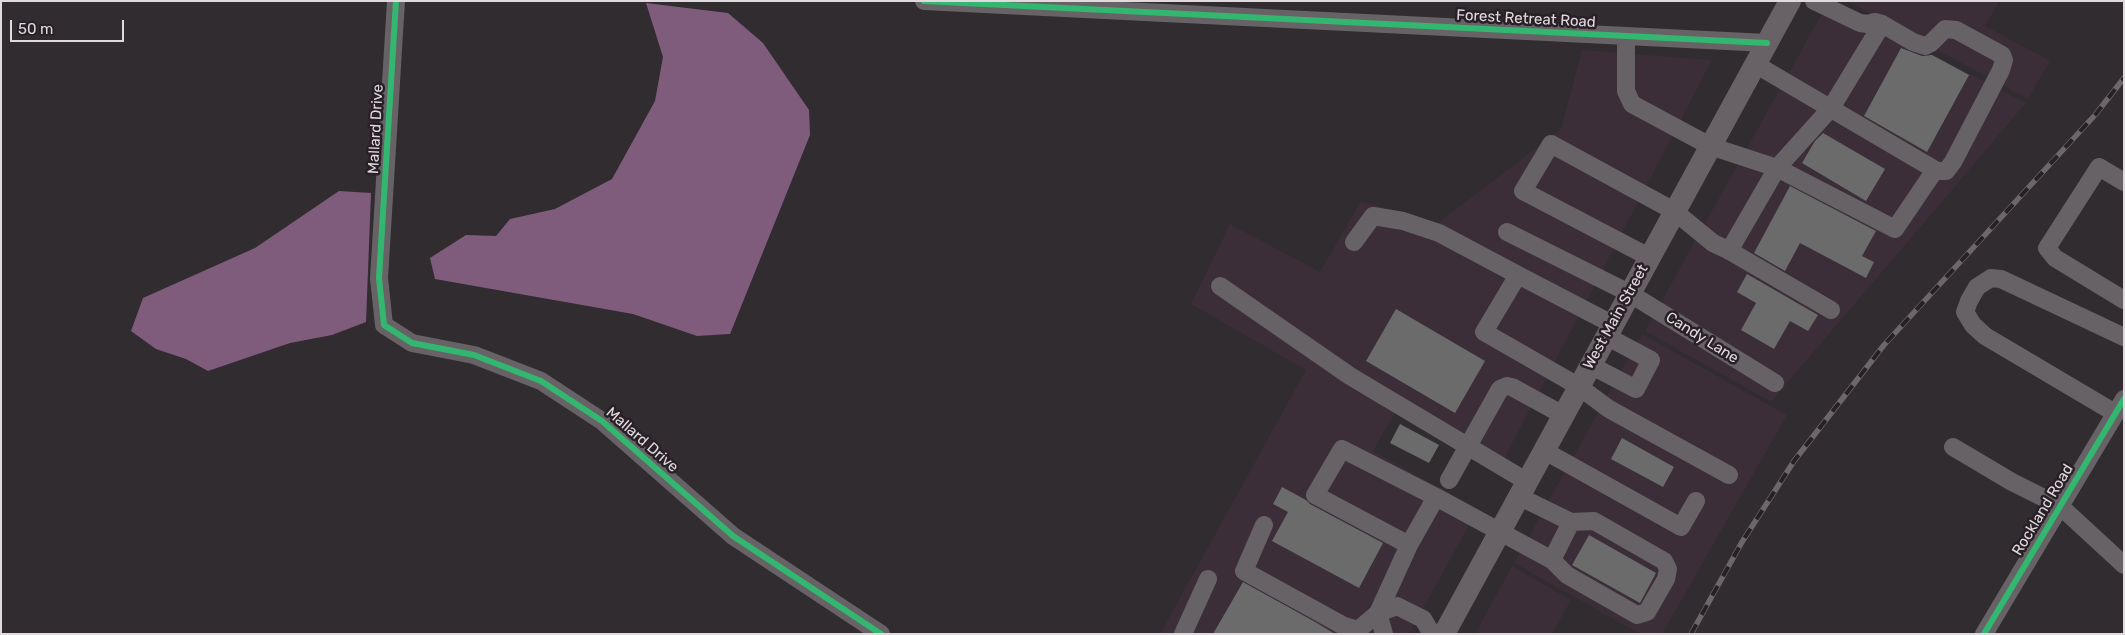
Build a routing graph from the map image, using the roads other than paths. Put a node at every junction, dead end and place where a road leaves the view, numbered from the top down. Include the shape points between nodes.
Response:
1 (396, 1) edge
2 (924, 1) edge
3 (1790, 1) edge
4 (1814, 1) edge
5 (1882, 24) junction
6 (1626, 36) junction
7 (1767, 43) junction
8 (1755, 64) junction
9 (1831, 108) junction
10 (1710, 146) junction
11 (1777, 168) junction
12 (1935, 170) junction
13 (2124, 182) edge
14 (1674, 211) junction
15 (1506, 232) dead end
16 (1354, 242) dead end
17 (1729, 251) junction
18 (1649, 256) junction
19 (1518, 276) junction
20 (1220, 286) dead end
21 (1629, 292) junction
22 (2123, 299) edge
23 (1831, 310) dead end
24 (1609, 330) junction
25 (2124, 337) edge
26 (1590, 365) junction
27 (1775, 383) dead end
28 (1578, 386) junction
29 (2119, 406) edge
30 (1562, 415) junction
31 (1468, 447) junction
32 (1953, 447) dead end
33 (1543, 450) junction
34 (1729, 476) dead end
35 (1449, 480) dead end
36 (1522, 489) junction
37 (1436, 497) junction
38 (1696, 501) dead end
39 (2060, 506) junction
40 (1571, 522) junction
41 (1264, 525) dead end
42 (1498, 532) junction
43 (1409, 545) junction
44 (1552, 560) junction
45 (2124, 565) edge
46 (1208, 578) dead end
47 (1378, 613) junction
48 (881, 634) edge
49 (1183, 634) edge
50 (1384, 634) edge
51 (1432, 634) edge
52 (1444, 634) edge
53 (1984, 634) edge

1 - 48 street, Mallard Drive via 379,278 384,325 412,344 474,355 541,381 602,421 733,536
2 - 6 street, Forest Retreat Road
3 - 7 main road, West Main Street
4 - 5 street via 1860,23
5 - 9 street
5 - 12 street via 1925,46 1945,29 1956,30 2002,54 2001,70 1953,162 1946,171
6 - 7 street, Forest Retreat Road
6 - 10 street via 1626,91 1632,104
7 - 8 main road, West Main Street
8 - 9 street
8 - 10 main road, West Main Street
9 - 11 street
9 - 12 street
10 - 11 street
10 - 14 main road, West Main Street
11 - 12 street via 1895,229
11 - 17 street
13 - 22 street via 2099,167 2047,248 2055,258
14 - 17 street via 1713,243
14 - 18 main road, West Main Street
14 - 18 street via 1551,144 1523,191
15 - 21 street, Candy Lane
16 - 19 street via 1373,216 1403,222 1439,233
17 - 23 street
18 - 21 main road, West Main Street
19 - 24 street
19 - 28 street via 1484,332
20 - 31 street via 1357,381
21 - 24 main road, West Main Street
21 - 27 street, Candy Lane
24 - 26 main road, West Main Street
24 - 26 street via 1651,360 1640,382 1636,389
25 - 29 street via 2001,279 1991,278 1977,287 1965,312 1985,336
26 - 28 main road, West Main Street
28 - 30 main road, West Main Street
28 - 34 street via 1609,409
29 - 39 street, Rockland Road
30 - 31 street via 1507,386 1496,396
30 - 33 main road, West Main Street
31 - 35 street
31 - 36 street
32 - 39 street
33 - 36 main road, West Main Street
33 - 38 street via 1681,526
36 - 40 street
36 - 42 main road, West Main Street
37 - 42 street
37 - 43 street
37 - 43 street via 1342,449 1315,495
39 - 45 street
39 - 53 street, Rockland Road
40 - 44 street
40 - 44 street via 1594,521 1664,561 1668,569 1666,578 1647,612 1638,615 1566,575
41 - 47 street via 1244,571 1342,626 1358,630
42 - 44 street
42 - 52 main road, West Main Street
43 - 47 street
46 - 49 street
47 - 50 street
47 - 51 street via 1397,606 1423,619

